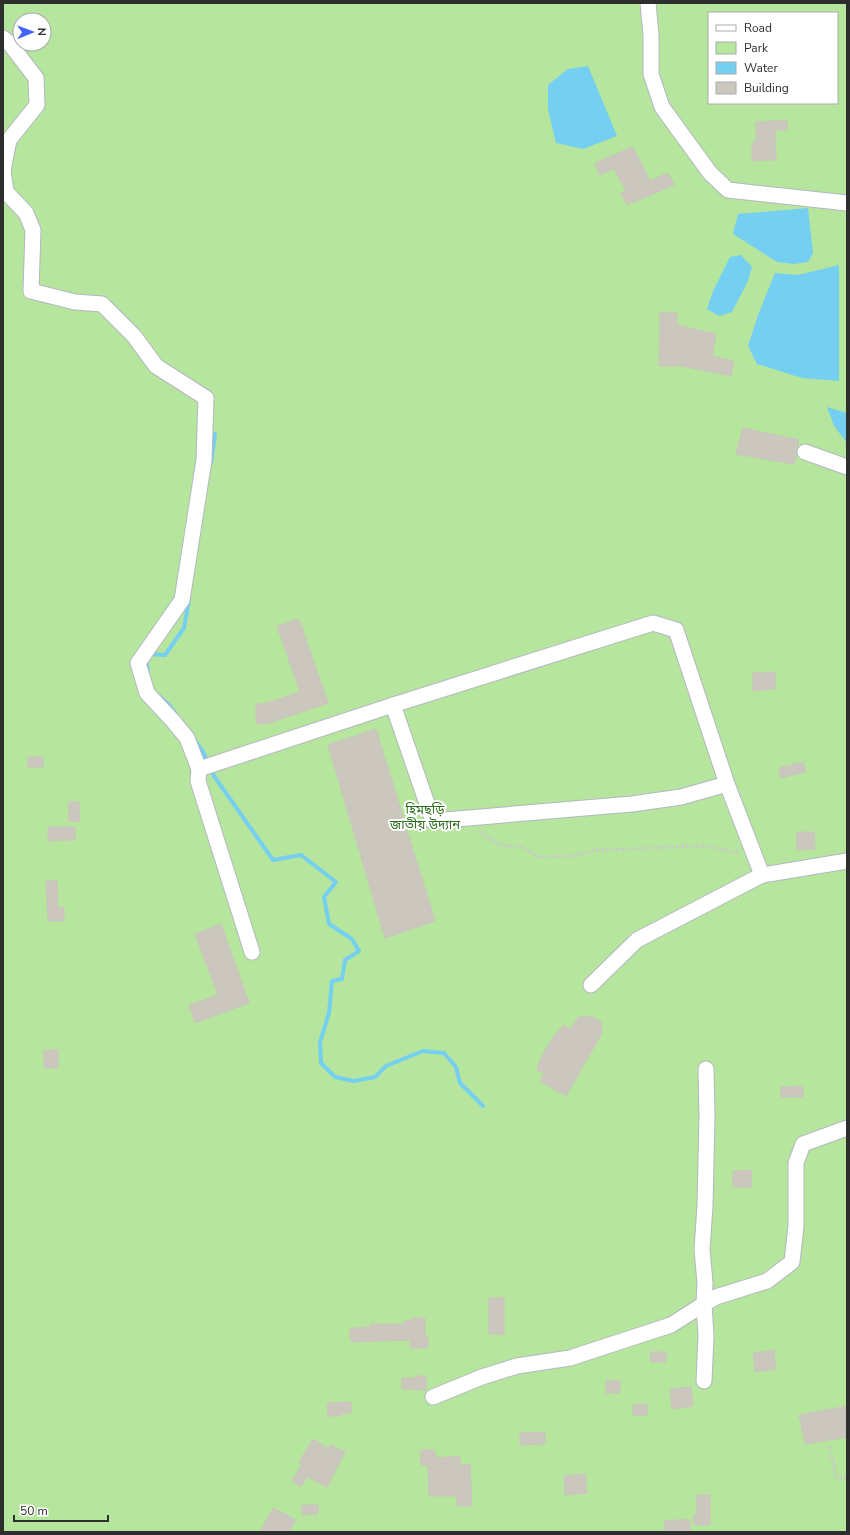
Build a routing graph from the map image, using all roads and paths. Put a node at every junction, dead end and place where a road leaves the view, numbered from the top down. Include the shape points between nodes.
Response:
1 (648, 3) edge
2 (3, 38) edge
3 (3, 170) edge
4 (847, 203) edge
5 (805, 452) dead end
6 (847, 467) edge
7 (393, 705) junction
8 (199, 769) junction
9 (727, 784) junction
10 (462, 819) junction
11 (754, 855) junction
12 (847, 861) edge
13 (762, 875) junction
14 (252, 952) dead end
15 (590, 986) dead end
16 (706, 1069) dead end
17 (847, 1128) edge
18 (704, 1304) junction
19 (704, 1381) dead end
20 (434, 1397) dead end
21 (829, 1446) dead end
22 (847, 1478) edge

1 - 4 street via 651,74 662,107 710,172 728,190
2 - 3 street via 36,78 37,105 9,140
3 - 8 street via 6,192 26,213 33,230 31,291 75,302 102,304 134,336 156,366 206,398 204,460 182,600 138,663 147,693 187,738
5 - 6 street
7 - 8 street
7 - 9 street via 654,623 676,630
7 - 10 street via 433,821
8 - 14 street via 198,781
9 - 10 street via 681,797 632,804
9 - 11 street
10 - 11 path via 499,845 522,847 539,857 574,856 597,850 705,846
11 - 13 street
12 - 13 street
13 - 15 street via 637,940
16 - 18 street via 705,1206 702,1249
17 - 18 street via 803,1144 796,1163 796,1226 792,1262 767,1281 716,1297
18 - 19 street
18 - 20 street via 671,1325 570,1358 517,1366
21 - 22 path via 837,1478

